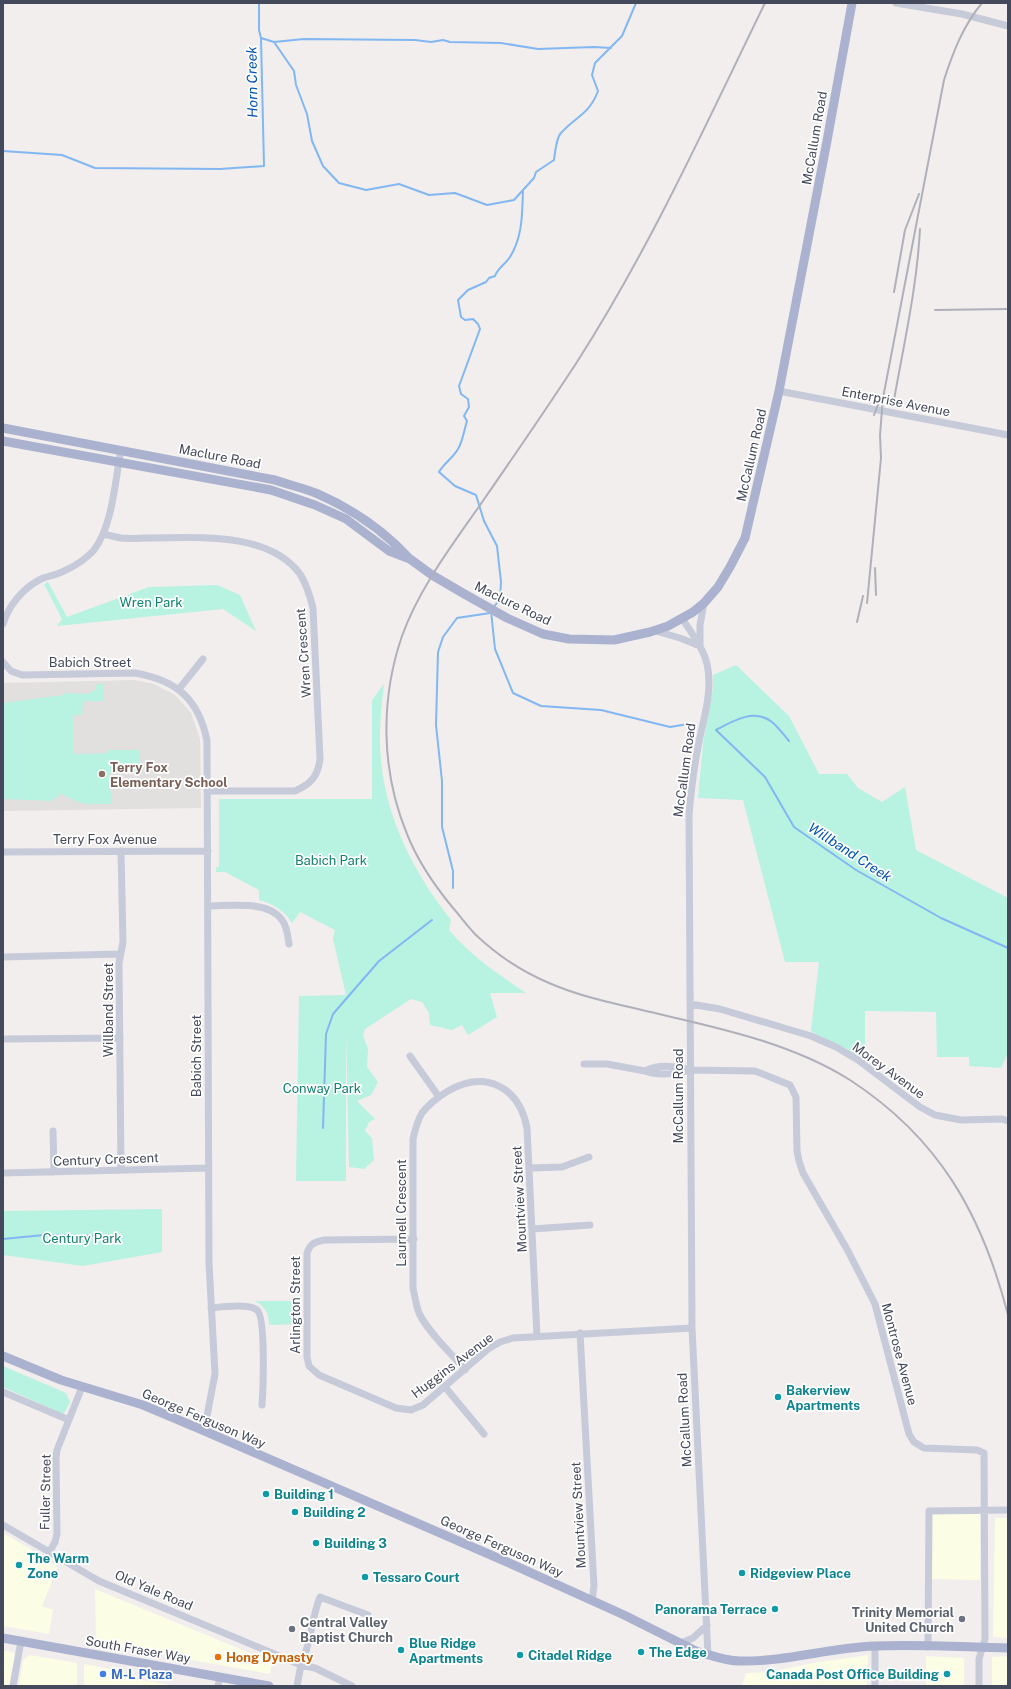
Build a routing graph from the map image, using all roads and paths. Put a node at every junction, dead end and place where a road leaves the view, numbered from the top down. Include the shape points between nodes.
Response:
1 (852, 3) edge
2 (896, 3) edge
3 (1008, 26) edge
4 (779, 391) junction
5 (3, 428) edge
6 (1008, 435) edge
7 (3, 441) edge
8 (121, 450) junction
9 (119, 462) junction
10 (103, 534) junction
11 (410, 559) junction
12 (704, 603) junction
13 (682, 618) junction
14 (3, 624) edge
15 (656, 630) junction
16 (700, 646) junction
17 (203, 659) dead end
18 (3, 662) edge
19 (179, 689) junction
20 (207, 791) junction
21 (208, 850) junction
22 (121, 851) junction
23 (3, 852) edge
24 (208, 906) junction
25 (290, 944) dead end
26 (120, 954) junction
27 (3, 956) edge
28 (690, 1004) junction
29 (120, 1038) junction
30 (3, 1039) edge
31 (410, 1056) dead end
32 (584, 1064) dead end
33 (692, 1070) junction
34 (485, 1081) joint
35 (439, 1097) junction
36 (1008, 1121) edge
37 (53, 1131) dead end
38 (589, 1157) dead end
39 (209, 1168) junction
40 (530, 1168) junction
41 (121, 1170) junction
42 (3, 1172) edge
43 (54, 1172) junction
44 (590, 1225) dead end
45 (532, 1229) junction
46 (414, 1239) junction
47 (211, 1308) junction
48 (692, 1328) junction
49 (580, 1333) junction
50 (537, 1336) junction
51 (3, 1356) edge
52 (309, 1366) joint
53 (465, 1370) junction
54 (82, 1387) junction
55 (445, 1387) junction
56 (3, 1392) edge
57 (262, 1405) dead end
58 (68, 1420) junction
59 (200, 1429) junction
60 (484, 1434) dead end
61 (985, 1510) junction
62 (1008, 1510) edge
63 (3, 1525) edge
64 (49, 1553) junction
65 (592, 1600) junction
66 (368, 1615) dead end
67 (707, 1625) junction
68 (3, 1638) edge
69 (22, 1641) junction
70 (681, 1643) junction
71 (875, 1646) junction
72 (928, 1647) junction
73 (983, 1648) junction
74 (1008, 1648) edge
75 (708, 1655) junction
76 (301, 1665) junction
77 (219, 1682) edge
78 (13, 1686) edge
79 (269, 1686) edge
80 (297, 1686) edge
81 (352, 1686) edge
82 (876, 1686) edge
83 (979, 1686) edge

1 - 4 main road, McCallum Road
2 - 3 street via 962,14
4 - 6 street, Enterprise Avenue
4 - 12 main road, McCallum Road via 744,538 718,587
5 - 8 main road, Maclure Road
7 - 9 main road, Maclure Road
8 - 9 street
8 - 11 main road, Maclure Road via 275,480 318,494 374,526 395,542
9 - 10 street
9 - 11 main road, Maclure Road via 271,490 315,505 346,520 389,551
10 - 14 street via 93,550 81,562 27,588 15,600
10 - 20 street, Wren Crescent via 122,538 212,538 249,544 270,551 288,562 300,574 308,590 313,608 320,759 314,780 295,791
11 - 15 main road, Maclure Road via 432,575 507,618 543,634 577,640 614,640
12 - 13 main road, McCallum Road
12 - 16 street
13 - 15 main road, Maclure Road
13 - 16 street, McCallum Road
15 - 16 street
16 - 28 street, McCallum Road via 710,677 689,815
17 - 19 street
18 - 19 street, Babich Street via 11,671 22,674 135,673 165,681
19 - 20 street, Babich Street via 198,712 204,726 207,741
20 - 21 street, Babich Street
21 - 22 street, Terry Fox Avenue
21 - 24 street, Babich Street
22 - 23 street, Terry Fox Avenue
22 - 26 street, Willband Street via 123,942
24 - 25 street via 258,906 269,909 284,921
24 - 39 street, Babich Street
26 - 27 street
26 - 29 street, Willband Street
28 - 33 street, McCallum Road
28 - 36 street, Morey Avenue via 757,1018 817,1038 858,1060 920,1107 935,1115 961,1120
29 - 30 street
29 - 41 street, Willband Street
31 - 35 street
32 - 33 street via 607,1064 645,1071 651,1068 682,1067
33 - 48 street, McCallum Road
33 - 61 street, Montrose Avenue via 755,1071 788,1083 792,1087 797,1102 799,1161 875,1304 909,1434 917,1445 924,1448 982,1452 985,1456
34 - 35 street, Laurnell Crescent via 457,1086
34 - 40 street, Mountview Street via 509,1093 524,1114
35 - 46 street, Laurnell Crescent via 421,1114 413,1139
37 - 43 street
38 - 40 street via 562,1166
39 - 41 street, Century Crescent
39 - 47 street, Babich Street
40 - 45 street, Mountview Street
41 - 43 street, Century Crescent
42 - 43 street, Century Crescent
44 - 45 street
45 - 50 street, Mountview Street
46 - 52 street, Arlington Street via 324,1240 310,1245 306,1260
46 - 53 street, Laurnell Crescent via 414,1288 419,1313 425,1324
47 - 57 street via 246,1306 252,1307 260,1314
47 - 59 street, Babich Street via 215,1374 207,1416
48 - 49 street, Huggins Avenue
48 - 67 street, McCallum Road
49 - 50 street, Huggins Avenue
49 - 65 street, Mountview Street via 594,1586
50 - 53 street, Huggins Avenue via 500,1342 488,1349
51 - 54 main road, George Ferguson Way
52 - 55 street, Huggins Avenue via 318,1375 396,1408 411,1410 423,1405
53 - 55 street, Huggins Avenue
54 - 58 street, Fuller Street
54 - 59 main road, George Ferguson Way via 143,1405
55 - 60 street
56 - 58 street
58 - 64 street, Fuller Street via 56,1458 57,1534
59 - 65 main road, George Ferguson Way
61 - 62 street
61 - 72 street via 929,1511
61 - 73 street, Montrose Avenue
63 - 64 street, Old Yale Road
64 - 76 street, Old Yale Road via 99,1580
65 - 70 main road, George Ferguson Way
66 - 76 street via 320,1597 306,1655
67 - 70 street via 693,1638
67 - 75 street, McCallum Road
68 - 69 main road, South Fraser Way
69 - 77 main road, South Fraser Way
69 - 78 street
70 - 75 main road, George Ferguson Way
71 - 72 main road, George Ferguson Way
71 - 75 main road, George Ferguson Way via 759,1660 739,1661
71 - 82 street
72 - 73 main road, George Ferguson Way
73 - 74 main road, George Ferguson Way
73 - 83 street, Montrose Avenue via 979,1659
76 - 80 street
76 - 81 street, Old Yale Road via 315,1668
77 - 79 main road, South Fraser Way

